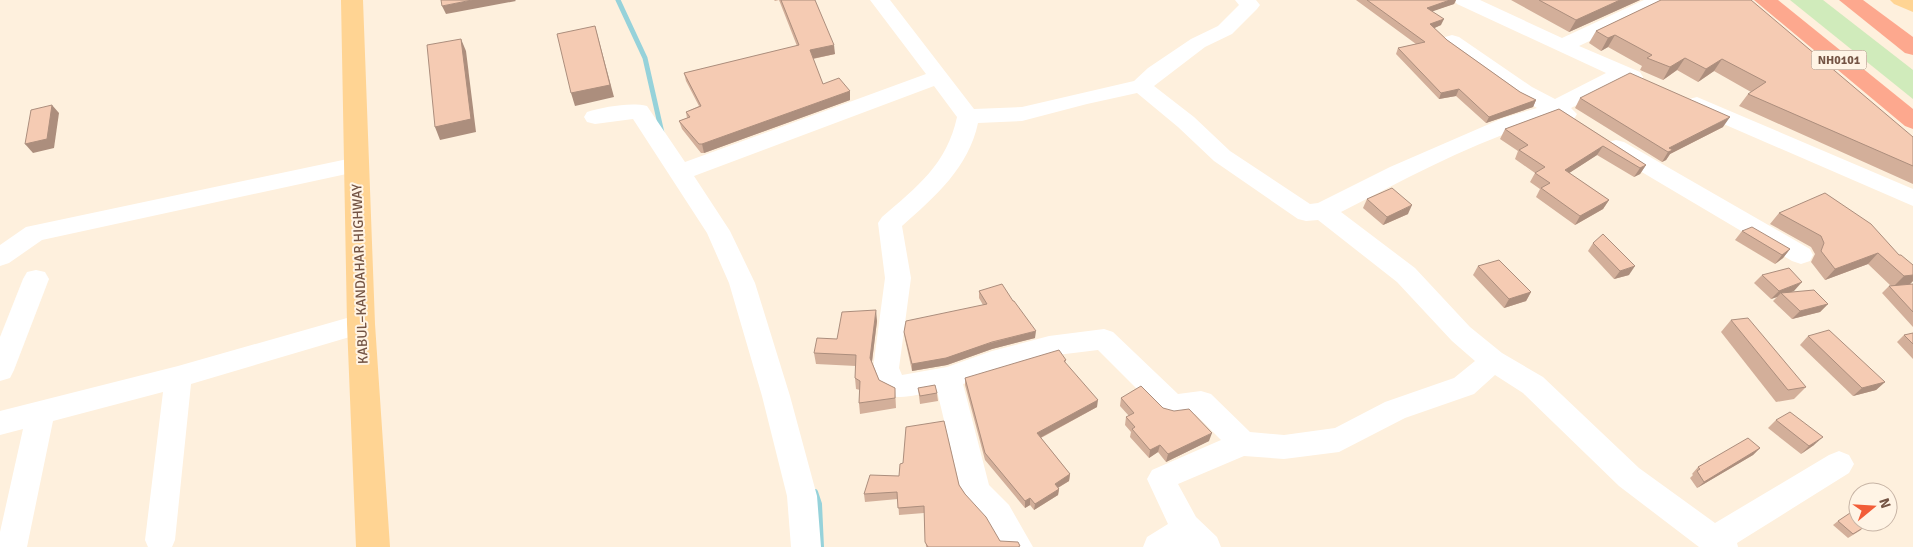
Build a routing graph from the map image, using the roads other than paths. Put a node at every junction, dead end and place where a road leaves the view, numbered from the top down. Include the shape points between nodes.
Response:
1 (352, 0) edge
2 (880, 0) edge
3 (1246, 0) edge
4 (1464, 0) edge
5 (1660, 0) edge
6 (1765, 0) edge
7 (1850, 0) edge
8 (1901, 0) edge
9 (1913, 6) edge
10 (1452, 42) edge
11 (1562, 46) junction
12 (1913, 48) edge
13 (1623, 73) junction
14 (938, 77) junction
15 (1650, 84) edge
16 (1141, 86) junction
17 (1677, 95) edge
18 (1555, 108) junction
19 (968, 116) junction
20 (595, 117) dead end
21 (1913, 121) edge
22 (357, 165) junction
23 (687, 171) junction
24 (1913, 198) edge
25 (1323, 210) junction
26 (1801, 255) dead end
27 (0, 257) edge
28 (36, 279) dead end
29 (360, 324) junction
30 (1493, 361) junction
31 (0, 370) edge
32 (178, 377) junction
33 (948, 378) junction
34 (40, 414) junction
35 (0, 423) edge
36 (1243, 444) junction
37 (1839, 464) dead end
38 (1196, 537) edge
39 (160, 540) dead end
40 (1719, 543) edge
41 (12, 547) edge
42 (373, 547) edge
43 (806, 547) edge
44 (1018, 547) edge
45 (1158, 547) edge

1 - 22 main road, KABUL–KANDAHAR HIGHWAY
2 - 14 street
3 - 16 street via 1250,5 1225,30 1198,43
4 - 11 street
5 - 11 street
6 - 21 highway, NH0101
7 - 12 highway
8 - 9 main road
10 - 18 street via 1525,92
11 - 13 street
13 - 15 street
13 - 18 street
14 - 19 street
14 - 23 street
16 - 19 street via 1022,114
16 - 25 street via 1222,156 1306,213
17 - 24 street
18 - 25 street via 1511,123
18 - 26 street
19 - 33 street via 966,134 956,156 931,186 890,223 898,278 886,368 888,376 895,388
20 - 23 street via 639,111
22 - 27 street via 35,233
22 - 29 main road, KABUL–KANDAHAR HIGHWAY
23 - 43 street via 742,283 802,496
25 - 30 street via 1406,275 1460,334
28 - 31 street
29 - 32 street
29 - 42 main road, KABUL–KANDAHAR HIGHWAY
30 - 36 street via 1464,386 1395,410 1339,440 1284,448
30 - 40 street via 1533,385 1629,477
32 - 34 street
32 - 39 street
33 - 36 street via 1049,346 1104,339 1172,406 1201,402
33 - 44 street via 976,491 998,514
34 - 35 street
34 - 41 street
36 - 38 street via 1162,479
37 - 40 street
38 - 45 street via 1174,538

